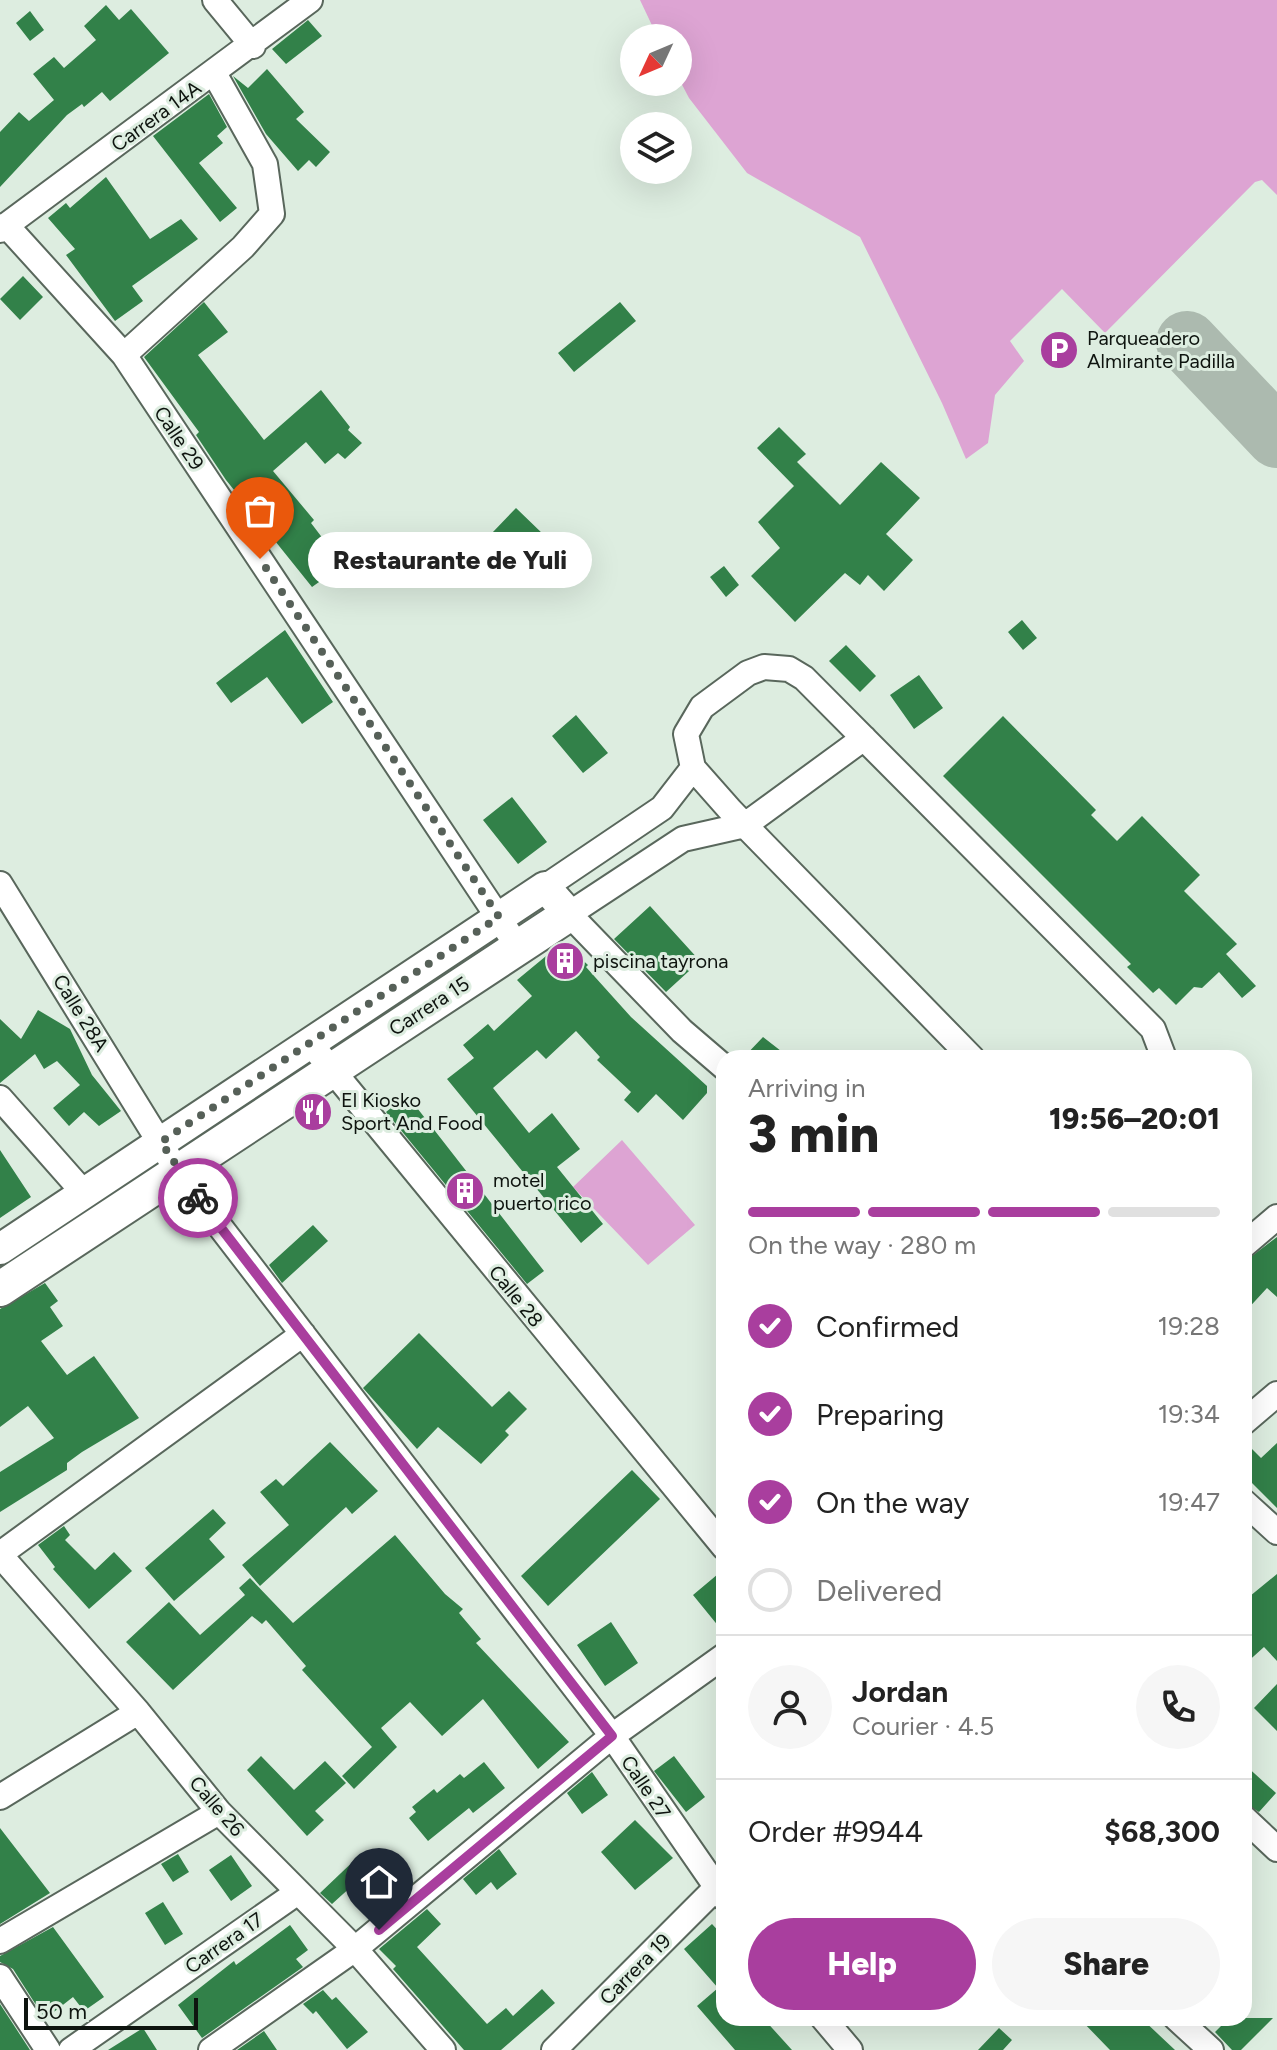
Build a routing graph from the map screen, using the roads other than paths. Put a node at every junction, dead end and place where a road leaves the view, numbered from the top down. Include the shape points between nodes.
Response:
1 (215, 0) edge
2 (310, 0) edge
3 (253, 46) junction
4 (214, 73) junction
5 (3, 228) edge
6 (124, 355) junction
7 (864, 738) junction
8 (693, 768) junction
9 (745, 825) junction
10 (0, 884) edge
11 (545, 887) junction
12 (569, 914) junction
13 (499, 917) junction
14 (518, 947) junction
15 (310, 1043) junction
16 (964, 1050) edge
17 (1163, 1050) edge
18 (716, 1060) edge
19 (331, 1071) junction
20 (0, 1098) edge
21 (161, 1142) junction
22 (178, 1172) junction
23 (84, 1193) junction
24 (1277, 1217) edge
25 (1252, 1238) edge
26 (0, 1249) edge
27 (0, 1289) edge
28 (303, 1334) junction
29 (1277, 1394) edge
30 (1252, 1415) edge
31 (1252, 1509) edge
32 (1277, 1532) edge
33 (716, 1537) edge
34 (0, 1555) edge
35 (716, 1662) edge
36 (138, 1712) junction
37 (612, 1736) junction
38 (0, 1797) edge
39 (219, 1812) junction
40 (1252, 1826) edge
41 (1277, 1849) edge
42 (716, 1881) edge
43 (298, 1892) junction
44 (716, 1893) edge
45 (0, 1941) edge
46 (355, 1949) junction
47 (0, 1977) edge
48 (830, 2026) edge
49 (1185, 2026) edge
50 (48, 2050) edge
51 (71, 2050) edge
52 (211, 2050) edge
53 (443, 2050) edge
54 (554, 2050) edge
55 (850, 2050) edge
56 (1211, 2050) edge

1 - 3 street
2 - 3 street, Carrera 14A
3 - 4 street, Carrera 14A
4 - 5 street, Carrera 14A
4 - 6 street via 265,164 272,214
5 - 6 street, Calle 29
6 - 13 street, Calle 29
7 - 8 street via 804,678 789,669 764,667 748,673 694,715 686,746
7 - 9 street, Carrera 15
7 - 17 street via 1153,1029
8 - 9 street
8 - 11 street, Carrera 15 via 662,808
9 - 12 street, Carrera 15 via 683,839
9 - 16 street
10 - 21 street, Calle 28A
11 - 12 street
11 - 13 street, Carrera 15
12 - 14 main road, Carrera 15
12 - 18 street
13 - 14 street, Calle 29
13 - 15 street, Carrera 15
14 - 19 main road, Carrera 15
15 - 19 street, Calle 28
15 - 21 street, Carrera 15
19 - 22 main road, Carrera 15
19 - 33 street, Calle 28
20 - 23 street
21 - 22 street, Calle 27
21 - 23 street, Carrera 15
22 - 27 main road, Carrera 15
22 - 28 street, Calle 27
23 - 26 street, Carrera 15
24 - 25 street
28 - 34 street
28 - 37 street, Calle 27
29 - 30 street
31 - 32 street
34 - 36 street, Calle 26
35 - 37 street
36 - 38 street
36 - 39 street, Calle 26
37 - 42 street, Calle 27
37 - 46 street
39 - 43 street, Calle 26
39 - 45 street
40 - 41 street
43 - 46 street, Calle 26
43 - 51 street, Carrera 17
44 - 54 street, Carrera 19
46 - 52 street
46 - 53 street, Calle 26
47 - 50 street
48 - 55 street
49 - 56 street

